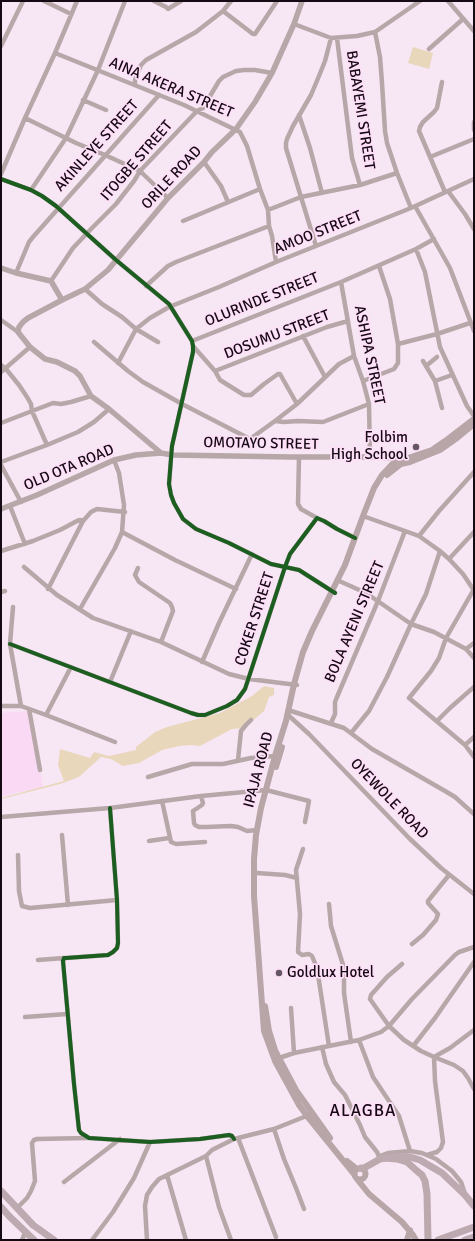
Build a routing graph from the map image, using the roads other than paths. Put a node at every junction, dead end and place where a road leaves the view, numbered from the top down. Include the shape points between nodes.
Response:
1 (23, 1) edge
2 (44, 1) edge
3 (76, 1) edge
4 (125, 1) edge
5 (154, 1) edge
6 (181, 1) edge
7 (231, 1) edge
8 (277, 1) edge
9 (420, 1) edge
10 (448, 1) edge
11 (300, 2) edge
12 (223, 11) junction
13 (71, 14) junction
14 (463, 19) junction
15 (294, 24) junction
16 (474, 31) edge
17 (375, 32) junction
18 (331, 38) junction
19 (338, 38) junction
20 (1, 46) edge
21 (429, 49) dead end
22 (55, 53) junction
23 (98, 70) junction
24 (272, 73) junction
25 (442, 82) dead end
26 (134, 85) junction
27 (159, 95) junction
28 (83, 100) junction
29 (106, 110) dead end
30 (198, 111) junction
31 (299, 115) junction
32 (25, 118) junction
33 (474, 122) edge
34 (236, 129) junction
35 (474, 130) edge
36 (66, 138) junction
37 (474, 139) edge
38 (105, 155) junction
39 (430, 157) junction
40 (204, 162) junction
41 (140, 171) junction
42 (397, 173) junction
43 (1, 174) edge
44 (1, 179) edge
45 (474, 179) edge
46 (360, 185) junction
47 (260, 189) junction
48 (31, 190) junction
49 (446, 191) junction
50 (322, 193) junction
51 (301, 197) junction
52 (168, 198) junction
53 (228, 202) junction
54 (413, 207) junction
55 (58, 208) junction
56 (268, 210) junction
57 (183, 221) dead end
58 (269, 226) junction
59 (474, 229) edge
60 (86, 234) junction
61 (434, 240) junction
62 (316, 246) junction
63 (416, 249) junction
64 (116, 260) junction
65 (276, 262) junction
66 (379, 266) junction
67 (1, 268) edge
68 (16, 273) junction
69 (51, 281) junction
70 (341, 282) junction
71 (146, 286) junction
72 (85, 290) junction
73 (62, 300) junction
74 (169, 307) junction
75 (1, 320) edge
76 (348, 321) junction
77 (470, 323) junction
78 (136, 328) junction
79 (18, 332) junction
80 (474, 332) edge
81 (437, 334) junction
82 (304, 336) junction
83 (192, 341) junction
84 (94, 342) dead end
85 (158, 342) dead end
86 (398, 344) junction
87 (193, 346) junction
88 (30, 348) junction
89 (354, 356) junction
90 (437, 357) dead end
91 (118, 363) junction
92 (1, 365) edge
93 (6, 369) junction
94 (1, 372) edge
95 (215, 372) junction
96 (452, 375) junction
97 (325, 377) junction
98 (363, 381) junction
99 (435, 381) junction
100 (91, 396) junction
101 (182, 404) junction
102 (297, 404) junction
103 (369, 404) junction
104 (442, 408) dead end
105 (109, 409) junction
106 (32, 411) junction
107 (474, 417) edge
108 (275, 421) junction
109 (1, 423) edge
110 (474, 424) edge
111 (47, 445) junction
112 (161, 453) junction
113 (172, 455) junction
114 (299, 457) junction
115 (370, 458) junction
116 (114, 460) junction
117 (400, 461) junction
118 (1, 464) edge
119 (474, 472) edge
120 (21, 502) junction
121 (10, 506) junction
122 (1, 509) edge
123 (125, 512) junction
124 (364, 516) junction
125 (317, 518) junction
126 (83, 521) junction
127 (122, 532) junction
128 (405, 532) junction
129 (474, 532) edge
130 (419, 536) junction
131 (355, 538) junction
132 (25, 544) junction
133 (1, 551) edge
134 (440, 551) junction
135 (252, 554) junction
136 (449, 559) junction
137 (285, 567) junction
138 (24, 568) dead end
139 (138, 568) dead end
140 (339, 581) junction
141 (48, 589) junction
142 (236, 589) junction
143 (474, 589) edge
144 (333, 592) junction
145 (378, 601) junction
146 (13, 607) dead end
147 (80, 609) junction
148 (411, 624) junction
149 (131, 631) junction
150 (446, 638) junction
151 (161, 642) junction
152 (474, 643) edge
153 (10, 644) junction
154 (466, 649) junction
155 (474, 658) edge
156 (202, 662) junction
157 (71, 667) junction
158 (249, 679) junction
159 (110, 682) junction
160 (296, 684) junction
161 (474, 688) edge
162 (1, 706) edge
163 (21, 706) junction
164 (29, 709) junction
165 (289, 713) junction
166 (46, 716) junction
167 (251, 720) dead end
168 (437, 721) junction
169 (331, 723) junction
170 (351, 733) junction
171 (474, 737) edge
172 (115, 742) dead end
173 (465, 745) junction
174 (275, 756) junction
175 (474, 757) edge
176 (238, 760) junction
177 (40, 770) dead end
178 (148, 777) dead end
179 (268, 790) junction
180 (201, 796) junction
181 (162, 801) junction
182 (110, 808) junction
183 (474, 814) edge
184 (1, 817) edge
185 (305, 822) dead end
186 (257, 830) junction
187 (62, 835) dead end
188 (169, 838) junction
189 (149, 841) dead end
190 (205, 842) dead end
191 (303, 849) dead end
192 (256, 851) junction
193 (18, 855) dead end
194 (257, 873) junction
195 (449, 875) junction
196 (297, 878) junction
197 (474, 894) edge
198 (117, 900) junction
199 (329, 904) dead end
200 (68, 905) junction
201 (412, 944) dead end
202 (474, 947) edge
203 (64, 958) junction
204 (38, 960) dead end
205 (474, 962) edge
206 (402, 964) dead end
207 (291, 1008) dead end
208 (68, 1014) junction
209 (25, 1017) dead end
210 (389, 1026) junction
211 (474, 1030) edge
212 (359, 1040) junction
213 (351, 1042) junction
214 (414, 1045) junction
215 (329, 1046) junction
216 (322, 1047) junction
217 (294, 1052) junction
218 (434, 1057) junction
219 (279, 1058) junction
220 (474, 1089) edge
221 (310, 1115) junction
222 (274, 1129) junction
223 (89, 1138) junction
224 (236, 1138) junction
225 (120, 1139) junction
226 (150, 1142) junction
227 (410, 1151) junction
228 (427, 1155) junction
229 (206, 1156) junction
230 (381, 1158) junction
231 (360, 1174) junction
232 (167, 1175) junction
233 (64, 1182) dead end
234 (1, 1191) edge
235 (465, 1195) junction
236 (474, 1206) edge
237 (1, 1207) edge
238 (16, 1208) junction
239 (304, 1209) dead end
240 (474, 1227) edge
241 (427, 1228) junction
242 (410, 1230) junction
243 (24, 1237) edge
244 (276, 1237) dead end
245 (474, 1237) edge
246 (34, 1240) edge
247 (54, 1240) edge
248 (92, 1240) edge
249 (147, 1240) edge
250 (186, 1240) edge
251 (231, 1240) edge
252 (407, 1240) edge
253 (416, 1240) edge
254 (425, 1240) edge
255 (428, 1240) edge
256 (438, 1240) edge
257 (465, 1240) edge

1 - 20 street
2 - 13 street
3 - 13 street
4 - 23 street
5 - 6 street via 168,9
7 - 12 street
8 - 12 street via 255,34
9 - 17 street
10 - 14 street
11 - 15 street, ORILE ROAD
12 - 26 street via 196,32 146,60 141,65
13 - 22 street
14 - 16 street
14 - 21 street
15 - 18 street
15 - 24 street, ORILE ROAD
17 - 19 street
17 - 42 street via 382,77 384,131
18 - 19 street
18 - 31 street via 320,76
19 - 46 street, BABAYEMI STREET via 352,158
22 - 23 street, AINA AKERA STREET
22 - 32 street
23 - 26 street, AINA AKERA STREET
23 - 28 street
24 - 30 street, ITOGBE STREET via 244,70 228,74 219,81
24 - 34 street, ORILE ROAD
25 - 39 street via 437,108 423,122 419,131
26 - 27 street, AINA AKERA STREET
27 - 30 street, AINA AKERA STREET
27 - 38 street, AKINLEYE STREET
28 - 29 street
28 - 36 street
30 - 34 street, AINA AKERA STREET
30 - 41 street, ITOGBE STREET
31 - 50 street
31 - 51 street via 287,139 286,148
32 - 36 street
32 - 43 street
33 - 35 street
34 - 40 street, ORILE ROAD
34 - 47 street, AINA AKERA STREET via 247,146
36 - 38 street
36 - 48 street
37 - 39 street
38 - 41 street
38 - 55 street, AKINLEYE STREET
39 - 49 street
40 - 52 street, ORILE ROAD
40 - 53 street via 221,186
41 - 52 street
41 - 60 street, ITOGBE STREET via 116,204
42 - 46 street
42 - 54 street
44 - 48 street
45 - 49 street, AMOO STREET
46 - 50 street
47 - 53 street
47 - 56 street, AINA AKERA STREET
48 - 55 street
49 - 54 street, AMOO STREET
49 - 59 street
50 - 51 street
51 - 56 street
51 - 62 street
52 - 64 street, ORILE ROAD
53 - 57 street
54 - 61 street
54 - 62 street, AMOO STREET
55 - 60 street
55 - 68 street, AKINLEYE STREET via 29,242
56 - 58 street, AINA AKERA STREET
58 - 65 street, AINA AKERA STREET
58 - 71 street via 172,264
60 - 64 street
60 - 69 street, ITOGBE STREET
61 - 63 street, OLURINDE STREET
61 - 77 street via 450,268
62 - 65 street, AMOO STREET
63 - 66 street, OLURINDE STREET
63 - 81 street via 425,272
64 - 71 street
64 - 72 street, ORILE ROAD
65 - 74 street, AMOO STREET
66 - 70 street, OLURINDE STREET
66 - 86 street via 390,299
67 - 68 street
68 - 69 street
69 - 73 street
70 - 76 street, ASHIPA STREET
70 - 83 street, OLURINDE STREET
71 - 74 street
72 - 73 street, ORILE ROAD
72 - 78 street
73 - 79 street, ORILE ROAD via 28,318 19,327
74 - 78 street, AMOO STREET
74 - 83 street
75 - 79 street
76 - 82 street, DOSUMU STREET
76 - 89 street, ASHIPA STREET
77 - 80 street
77 - 81 street
78 - 85 street
78 - 91 street
79 - 88 street
81 - 86 street
81 - 96 street
82 - 95 street, DOSUMU STREET
82 - 97 street
83 - 87 street
84 - 91 street
86 - 98 street via 397,366
87 - 95 street
87 - 101 street
88 - 93 street
88 - 100 street via 45,359 75,370
89 - 97 street via 339,364
89 - 98 street, ASHIPA STREET
90 - 99 street via 424,363
91 - 101 street via 143,382
92 - 93 street
93 - 94 street
93 - 106 street via 20,385 31,404
95 - 102 street via 220,380 244,396 251,395 280,374
96 - 99 street
96 - 107 street
97 - 102 street
98 - 103 street, ASHIPA STREET
99 - 104 street
100 - 105 street
100 - 106 street via 61,404 53,403
101 - 108 street via 250,439
101 - 113 street via 175,429
102 - 108 street
103 - 108 street via 323,422
103 - 115 street, ASHIPA STREET
105 - 111 street via 86,427
105 - 112 street
106 - 109 street
106 - 111 street
107 - 117 main road via 432,450
110 - 117 main road via 440,450 410,462
111 - 118 street
112 - 113 street, OLD OTA ROAD
112 - 116 street, OLD OTA ROAD
113 - 114 street, OMOTAYO STREET
113 - 135 street via 169,484 174,503 183,519 196,529
114 - 115 street, OMOTAYO STREET
114 - 125 street via 298,504 301,509
115 - 117 street, OMOTAYO STREET
116 - 120 street, OLD OTA ROAD
116 - 123 street via 119,473
117 - 124 main road, IPAJA ROAD via 380,479
118 - 120 street
119 - 130 street
120 - 121 street, OLD OTA ROAD
121 - 122 street, OLD OTA ROAD
121 - 132 street
123 - 126 street via 97,509
123 - 127 street
124 - 128 street
124 - 131 main road, IPAJA ROAD
124 - 140 main road, IPAJA ROAD via 351,560
125 - 131 street
125 - 137 street, COKER STREET via 290,554
126 - 132 street via 77,520
126 - 141 street
127 - 142 street
127 - 147 street
128 - 130 street
128 - 145 street, BOLA AYENI STREET
129 - 136 street
130 - 134 street
131 - 140 main road, IPAJA ROAD
132 - 133 street
134 - 136 street
134 - 148 street via 426,594
135 - 137 street via 271,564
135 - 142 street
136 - 143 street
137 - 144 street via 299,570
137 - 158 street, COKER STREET
138 - 141 street
139 - 151 street via 136,575 139,582 172,607 173,611
140 - 144 main road, IPAJA ROAD
140 - 145 street
141 - 147 street
142 - 156 street
143 - 150 street
144 - 160 main road, IPAJA ROAD via 307,641
145 - 148 street
145 - 169 street, BOLA AYENI STREET via 335,702 335,714
146 - 153 street
147 - 149 street via 93,618
148 - 150 street
148 - 170 street via 387,678 366,716
149 - 151 street
149 - 159 street
150 - 154 street
150 - 168 street via 431,671 409,698
151 - 156 street
152 - 154 street
153 - 157 street, COKER STREET
153 - 163 street
154 - 155 street
156 - 158 street via 229,674
157 - 159 street, COKER STREET
157 - 166 street
158 - 159 street, COKER STREET via 237,700 205,715 198,715
158 - 160 street
160 - 165 main road, IPAJA ROAD
161 - 168 street
162 - 163 street
163 - 164 street
164 - 166 street
164 - 177 street
165 - 169 street
165 - 174 main road, IPAJA ROAD
165 - 179 main road, IPAJA ROAD
165 - 195 street, OYEWOLE ROAD via 409,838
166 - 172 street
167 - 176 street via 241,731
168 - 173 street
169 - 170 street
170 - 183 street via 372,749 455,797
171 - 173 street
173 - 175 street
174 - 176 street
174 - 179 main road, IPAJA ROAD
176 - 178 street via 223,764 192,764
179 - 180 street
179 - 185 street via 309,801
179 - 186 main road, IPAJA ROAD
179 - 192 main road, IPAJA ROAD
180 - 181 street
180 - 186 street via 202,805 193,811 195,826 231,826
181 - 182 street
181 - 188 street
182 - 184 street
182 - 198 street
186 - 192 main road, IPAJA ROAD
187 - 200 street
188 - 189 street
188 - 190 street via 176,844
191 - 196 street via 296,870
192 - 194 main road, IPAJA ROAD
192 - 221 main road, IPAJA ROAD via 255,908 264,1031 287,1084
193 - 200 street via 22,906 30,908
194 - 196 street
194 - 219 main road, IPAJA ROAD via 266,1014
195 - 197 street, OYEWOLE ROAD
195 - 201 street via 428,901 438,914 436,920
196 - 215 street via 300,914 298,952 312,956 317,968
198 - 200 street
198 - 203 street via 118,943 113,952 108,955
199 - 213 street via 330,926 344,968 344,993
202 - 210 street via 455,955
203 - 204 street
203 - 208 street
205 - 214 street via 436,1018
206 - 210 street via 370,997
207 - 217 street
208 - 209 street
208 - 223 street via 79,1130
210 - 212 street via 376,1035
210 - 214 street via 404,1040
211 - 218 street
212 - 213 street
212 - 227 street via 373,1077 398,1116
213 - 215 street
214 - 218 street
215 - 216 street
216 - 217 street
216 - 230 street via 330,1074 346,1095 365,1138
217 - 219 street
218 - 220 street via 463,1071
218 - 228 street via 443,1142 437,1152
219 - 221 main road, IPAJA ROAD
221 - 222 street
221 - 231 main road, IPAJA ROAD
222 - 224 street
222 - 239 street
223 - 225 street
223 - 238 street via 34,1140 32,1191
224 - 226 street via 229,1135
224 - 229 street via 212,1150
224 - 244 street
225 - 226 street
225 - 233 street
226 - 248 street via 134,1178
227 - 228 street
227 - 230 street via 388,1153
228 - 235 street via 452,1171 461,1182
229 - 232 street
229 - 251 street via 219,1207
230 - 231 main road via 364,1168
230 - 235 highway via 398,1156 420,1160 442,1173
230 - 241 main road via 407,1162 422,1176 427,1194
231 - 241 main road via 383,1163 394,1162 412,1170 423,1190
231 - 242 main road, IPAJA ROAD via 366,1191
232 - 249 street via 155,1182 147,1195
232 - 250 street
234 - 238 highway
235 - 236 highway
237 - 243 highway
238 - 247 highway via 33,1225
240 - 256 highway
241 - 254 main road
241 - 255 main road
242 - 252 main road
242 - 253 main road, IPAJA ROAD
243 - 246 highway
245 - 257 highway

